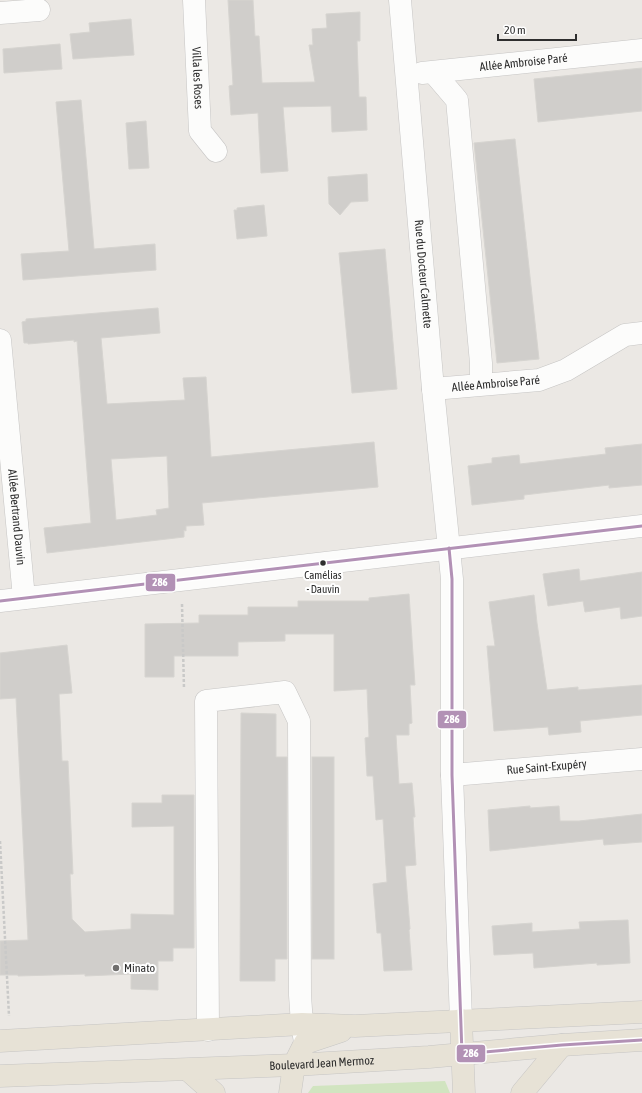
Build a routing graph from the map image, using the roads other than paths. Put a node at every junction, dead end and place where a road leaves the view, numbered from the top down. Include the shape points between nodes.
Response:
1 (194, 0) edge
2 (400, 0) edge
3 (38, 10) dead end
4 (0, 13) edge
5 (642, 50) edge
6 (406, 70) junction
7 (434, 73) junction
8 (216, 151) dead end
9 (642, 332) edge
10 (0, 340) edge
11 (481, 384) junction
12 (433, 389) junction
13 (642, 526) edge
14 (449, 548) junction
15 (24, 598) junction
16 (0, 601) edge
17 (642, 759) edge
18 (452, 775) junction
19 (642, 1012) edge
20 (461, 1020) junction
21 (208, 1030) junction
22 (303, 1034) junction
23 (642, 1040) edge
24 (6, 1041) edge
25 (562, 1045) junction
26 (462, 1054) junction
27 (294, 1065) junction
28 (188, 1070) junction
29 (0, 1076) edge
30 (214, 1093) edge
31 (290, 1093) edge
32 (464, 1093) edge
33 (522, 1093) edge

1 - 8 street, Villa les Roses via 200,131
2 - 6 street, Rue du Docteur Calmette
3 - 4 street
5 - 7 street, Allée Ambroise Paré
6 - 7 street, Allée Ambroise Paré
6 - 12 street, Rue du Docteur Calmette
7 - 11 street via 457,100
9 - 11 street, Allée Ambroise Paré via 625,335 566,370 539,380
10 - 15 street, Allée Bertrand Dauvin
11 - 12 street, Allée Ambroise Paré
12 - 14 street, Rue du Docteur Calmette
13 - 14 street
14 - 15 street
14 - 18 street, Rue du Docteur Calmette via 452,579
15 - 16 street
17 - 18 street, Rue Saint-Exupéry
18 - 20 street, Rue du Docteur Calmette
19 - 20 main road
20 - 22 main road via 355,1026
20 - 26 main road
21 - 22 main road
21 - 22 street via 206,701 284,692 299,722 300,996
21 - 24 main road
22 - 27 main road
23 - 25 main road, Boulevard Jean Mermoz
25 - 26 main road, Boulevard Jean Mermoz
25 - 33 main road
26 - 27 main road, Boulevard Jean Mermoz
26 - 32 main road
27 - 28 main road, Boulevard Jean Mermoz
27 - 31 main road
28 - 29 main road, Boulevard Jean Mermoz
28 - 30 main road

